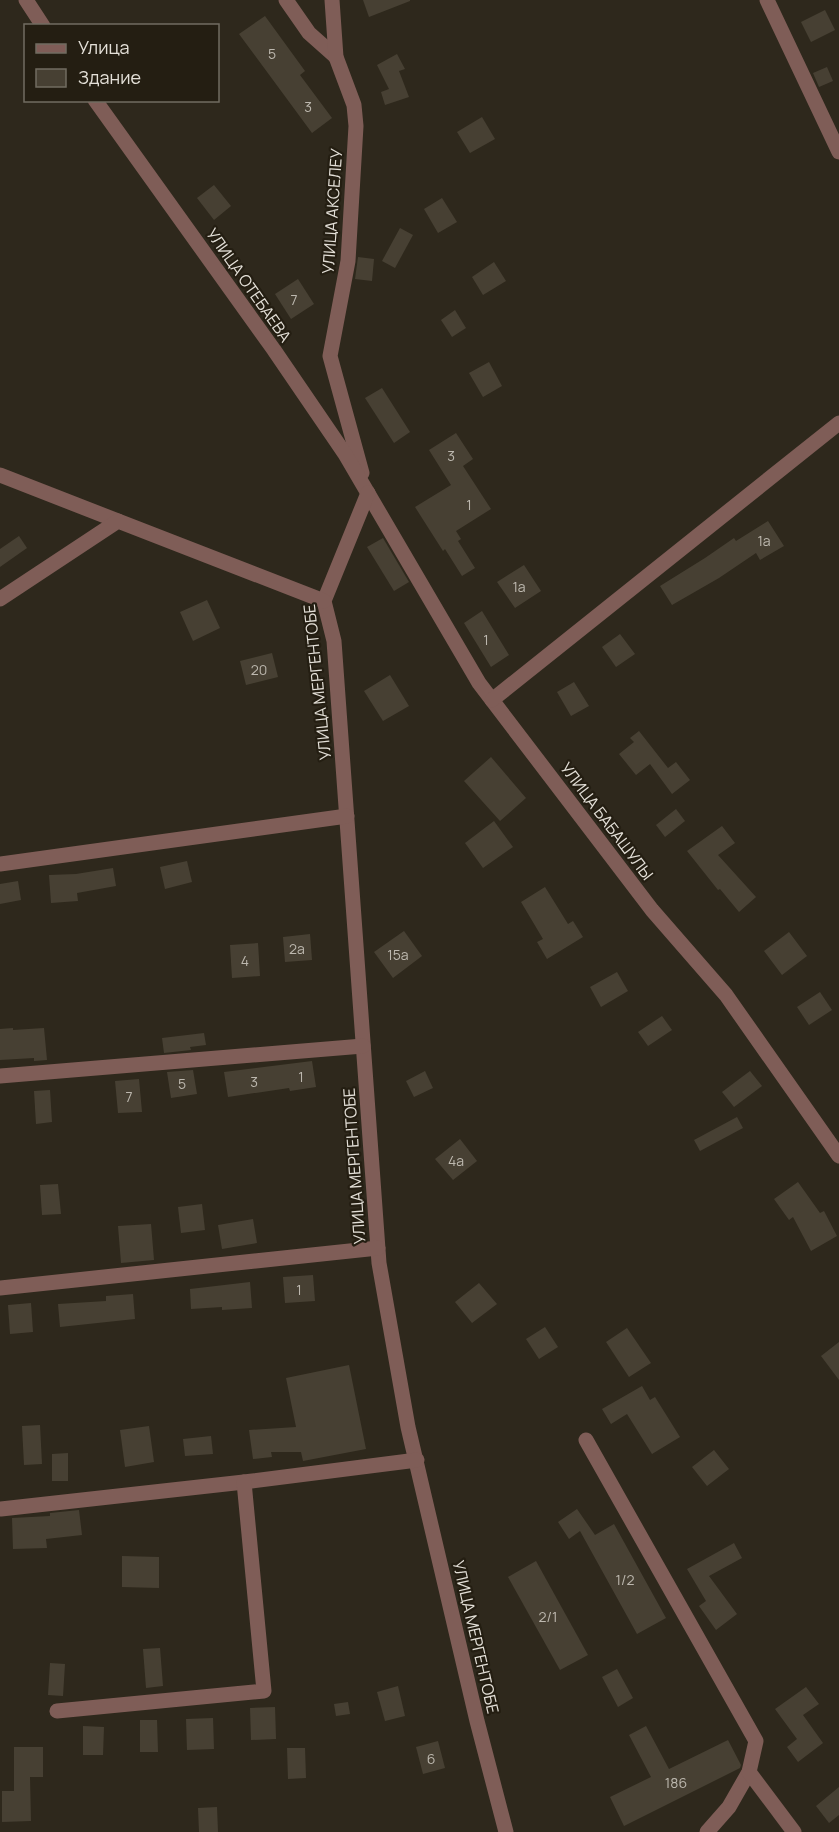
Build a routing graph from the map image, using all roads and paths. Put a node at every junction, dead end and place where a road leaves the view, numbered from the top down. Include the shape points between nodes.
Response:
1 (26, 0) edge
2 (286, 0) edge
3 (332, 0) edge
4 (767, 0) edge
5 (42, 24) edge
6 (336, 57) junction
7 (96, 102) edge
8 (839, 152) edge
9 (836, 431) edge
10 (0, 475) edge
11 (368, 493) junction
12 (118, 521) junction
13 (0, 599) edge
14 (324, 601) junction
15 (492, 699) junction
16 (347, 816) junction
17 (0, 864) edge
18 (363, 1046) junction
19 (0, 1076) edge
20 (839, 1156) edge
21 (378, 1248) junction
22 (0, 1288) edge
23 (586, 1440) dead end
24 (417, 1460) junction
25 (244, 1482) junction
26 (1, 1509) edge
27 (57, 1711) dead end
28 (749, 1772) junction
29 (506, 1832) edge
30 (707, 1832) edge
31 (794, 1832) edge

1 - 5 street
2 - 6 street via 309,33
3 - 6 street, УЛИЦА АКСЕЛЕУ
4 - 8 street
6 - 11 street, УЛИЦА АКСЕЛЕУ via 354,105 356,126 348,261 330,356
7 - 11 street, УЛИЦА ОТЕБАЕВА via 274,350
9 - 15 street
10 - 12 street
11 - 14 street, УЛИЦА МЕРГЕНТОБЕ
11 - 15 street, УЛИЦА БАБАШУЛЫ
12 - 13 street
12 - 14 street
14 - 16 street, УЛИЦА МЕРГЕНТОБЕ via 334,641
15 - 20 street, УЛИЦА БАБАШУЛЫ via 652,910 726,995
16 - 17 street
16 - 18 street, УЛИЦА МЕРГЕНТОБЕ
18 - 19 street
18 - 21 street, УЛИЦА МЕРГЕНТОБЕ
21 - 22 street
21 - 24 street, УЛИЦА МЕРГЕНТОБЕ
23 - 28 street via 756,1741
24 - 25 street
24 - 29 street, УЛИЦА МЕРГЕНТОБЕ
25 - 26 street
25 - 27 street via 264,1691
28 - 30 street via 729,1807
28 - 31 street

